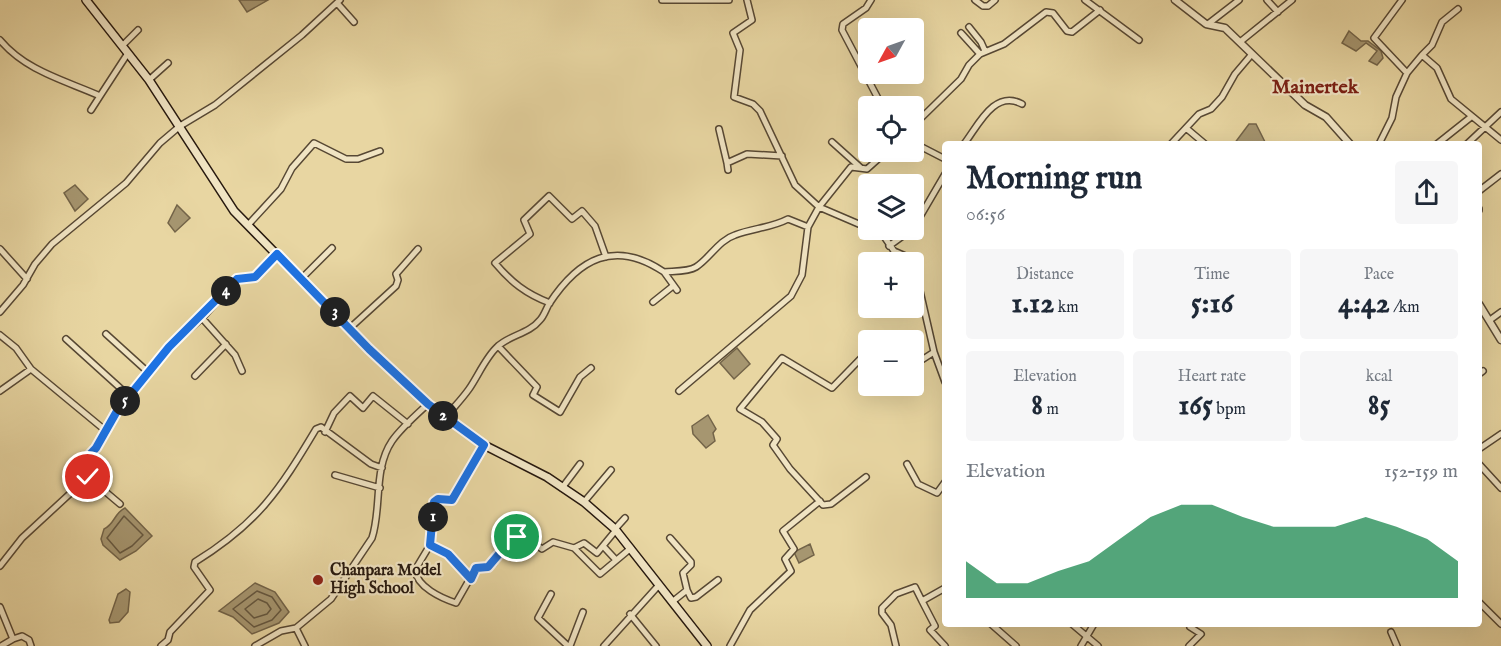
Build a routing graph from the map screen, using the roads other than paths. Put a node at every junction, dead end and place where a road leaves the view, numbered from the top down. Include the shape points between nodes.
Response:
1 (86, 0) edge
2 (662, 0) edge
3 (729, 0) edge
4 (747, 0) edge
5 (871, 0) edge
6 (975, 0) edge
7 (995, 0) edge
8 (1086, 0) edge
9 (1175, 0) edge
10 (1239, 0) edge
11 (1266, 0) edge
12 (1292, 0) edge
13 (1402, 0) edge
14 (339, 2) edge
15 (1458, 9) dead end
16 (1100, 10) junction
17 (1278, 12) junction
18 (354, 22) dead end
19 (1208, 24) junction
20 (969, 27) dead end
21 (138, 30) dead end
22 (962, 33) dead end
23 (0, 40) edge
24 (1139, 40) dead end
25 (1240, 42) junction
26 (123, 45) junction
27 (128, 53) junction
28 (982, 53) junction
29 (1252, 54) junction
30 (1422, 55) junction
31 (168, 63) dead end
32 (1407, 73) junction
33 (149, 80) junction
34 (100, 96) junction
35 (877, 96) edge
36 (1022, 104) dead end
37 (91, 110) dead end
38 (1501, 112) edge
39 (924, 115) edge
40 (1471, 117) junction
41 (180, 126) junction
42 (1484, 126) junction
43 (1186, 128) junction
44 (719, 129) dead end
45 (1501, 140) edge
46 (966, 141) edge
47 (1174, 141) edge
48 (1201, 141) edge
49 (1347, 141) edge
50 (1380, 141) edge
51 (1441, 141) edge
52 (1470, 141) edge
53 (832, 142) dead end
54 (924, 148) edge
55 (380, 150) dead end
56 (782, 156) junction
57 (942, 157) edge
58 (875, 162) edge
59 (727, 163) junction
60 (862, 169) junction
61 (728, 170) dead end
62 (1501, 174) edge
63 (942, 179) edge
64 (1482, 189) edge
65 (819, 207) junction
66 (924, 208) edge
67 (858, 224) edge
68 (248, 225) junction
69 (808, 227) junction
70 (885, 240) edge
71 (896, 240) edge
72 (888, 246) junction
73 (332, 248) dead end
74 (0, 249) edge
75 (418, 249) dead end
76 (899, 252) edge
77 (277, 254) junction
78 (606, 257) junction
79 (664, 272) junction
80 (302, 278) junction
81 (27, 279) junction
82 (653, 302) dead end
83 (550, 303) junction
84 (1482, 308) edge
85 (924, 310) edge
86 (0, 312) edge
87 (1501, 312) edge
88 (201, 318) junction
89 (1490, 320) junction
90 (350, 328) junction
91 (106, 334) dead end
92 (66, 339) dead end
93 (2, 340) edge
94 (1501, 340) edge
95 (226, 344) junction
96 (498, 346) junction
97 (934, 352) junction
98 (924, 358) edge
99 (858, 361) edge
100 (591, 368) dead end
101 (31, 369) junction
102 (242, 371) dead end
103 (942, 372) edge
104 (149, 373) junction
105 (195, 376) dead end
106 (0, 391) edge
107 (679, 391) dead end
108 (129, 396) junction
109 (428, 404) junction
110 (446, 418) junction
111 (408, 424) junction
112 (106, 431) junction
113 (325, 432) junction
114 (1501, 434) edge
115 (484, 445) junction
116 (1482, 447) edge
117 (580, 464) dead end
118 (906, 464) dead end
119 (1482, 467) edge
120 (382, 468) junction
121 (611, 470) dead end
122 (335, 475) dead end
123 (88, 477) junction
124 (866, 477) dead end
125 (942, 486) edge
126 (380, 488) junction
127 (562, 488) junction
128 (1501, 489) edge
129 (820, 501) junction
130 (584, 502) junction
131 (120, 504) dead end
132 (625, 518) dead end
133 (615, 530) junction
134 (670, 538) dead end
135 (430, 545) junction
136 (603, 546) junction
137 (574, 548) junction
138 (631, 548) junction
139 (616, 560) junction
140 (0, 566) edge
141 (471, 579) junction
142 (718, 580) dead end
143 (659, 585) junction
144 (687, 590) junction
145 (942, 590) edge
146 (550, 594) dead end
147 (922, 601) junction
148 (672, 602) junction
149 (1482, 605) edge
150 (0, 607) edge
151 (583, 612) dead end
152 (630, 614) junction
153 (1501, 624) edge
154 (995, 627) edge
155 (1076, 627) edge
156 (1092, 627) edge
157 (1192, 627) edge
158 (296, 628) junction
159 (1391, 632) dead end
160 (1087, 634) junction
161 (13, 639) junction
162 (170, 643) edge
163 (1, 646) edge
164 (30, 646) edge
165 (161, 646) edge
166 (255, 646) edge
167 (305, 646) edge
168 (569, 646) edge
169 (604, 646) edge
170 (656, 646) edge
171 (707, 646) edge
172 (730, 646) edge
173 (896, 646) edge
174 (945, 646) edge
175 (1017, 646) edge
176 (1080, 646) edge
177 (1098, 646) edge
178 (1189, 646) edge
179 (1397, 646) edge

1 - 26 main road
2 - 3 street
4 - 56 street via 752,20 733,33 740,50 734,97 760,111
5 - 35 street via 843,24 842,30
6 - 7 street via 988,6
8 - 16 street
9 - 19 street
10 - 19 street
11 - 17 street
12 - 17 street
13 - 32 street via 1374,38
14 - 18 street
14 - 41 street via 215,105
15 - 30 street via 1442,22 1432,45
16 - 24 street
16 - 28 street via 1072,32 1053,13 1046,12 1004,44
17 - 25 street
19 - 25 street via 1225,28
20 - 28 street
21 - 26 street
22 - 28 street
23 - 34 street via 14,57 30,66
25 - 29 street
26 - 27 main road
27 - 33 main road
27 - 34 street
28 - 39 street
29 - 43 street via 1222,97
29 - 49 street via 1305,105 1326,117
30 - 32 street
30 - 40 street via 1437,68 1451,99
31 - 33 street
32 - 50 street
33 - 41 main road
34 - 37 street
36 - 46 street via 996,104
38 - 42 street
40 - 42 street
40 - 51 street
41 - 68 main road via 226,201
41 - 81 street via 126,183 52,244
42 - 45 street
42 - 52 street
43 - 47 street
43 - 48 street
44 - 59 street
53 - 60 street
54 - 57 street
55 - 68 street via 358,159 346,159 314,143 292,168 281,189
56 - 59 street via 747,154
56 - 65 street via 795,185
58 - 60 street
59 - 61 street
60 - 65 street via 851,167
62 - 64 street
63 - 66 street
65 - 67 street
65 - 69 street
68 - 77 main road
69 - 79 street via 788,219 772,227 736,234 695,268
69 - 107 street via 802,275 791,296
70 - 72 street
71 - 72 street
72 - 76 street
73 - 80 street
74 - 81 street
75 - 90 street via 396,274 396,286
77 - 80 main road
77 - 88 street via 255,277 237,279
78 - 79 street via 640,258
78 - 83 street via 583,265
78 - 83 street via 591,219 582,211 572,219 568,217 549,196 524,220 530,234 495,263 523,291
79 - 82 street via 675,288
80 - 90 main road
81 - 86 street
83 - 96 street via 541,320 528,331
84 - 89 street
85 - 97 street
87 - 89 street
88 - 95 street
88 - 104 street via 169,347
89 - 94 street
90 - 109 main road
91 - 104 street
92 - 108 street
93 - 101 street via 16,348
95 - 102 street
95 - 105 street
96 - 100 street via 537,387 533,395 560,412 580,377
96 - 110 street
97 - 98 street
97 - 103 street
99 - 129 street via 832,388 782,358 740,406 741,412 772,430 777,439 773,445
101 - 106 street
101 - 112 street
104 - 108 street
108 - 112 street
109 - 110 main road
109 - 111 street
110 - 115 main road
111 - 113 street via 373,396 363,408 350,396 334,413
111 - 120 street via 391,442
112 - 123 street via 80,465
113 - 120 street
113 - 162 street via 316,429 270,502 222,545 195,562 194,567 210,590 170,632
114 - 116 street
115 - 127 main road
115 - 135 street via 452,500 434,502
117 - 127 street
118 - 125 street via 918,484 937,493
119 - 128 street
120 - 126 street
121 - 130 street
122 - 126 street
123 - 131 street
123 - 140 street via 22,538
124 - 129 street via 831,504 823,506
126 - 158 street via 372,538 337,591
127 - 130 main road
129 - 172 street via 783,531 794,549 785,558 791,571 750,610
130 - 133 main road
132 - 133 street
133 - 136 street
133 - 138 main road
134 - 144 street via 691,565 683,573
135 - 141 street via 448,554
135 - 141 street via 414,570 433,593 456,603
136 - 137 street via 597,553 584,543
136 - 139 street
137 - 139 street via 600,574
137 - 141 street via 553,542 542,549 521,534 510,541 494,563 476,568
138 - 139 street
138 - 143 main road
142 - 144 street via 693,598
143 - 148 main road
143 - 152 street
144 - 148 street
145 - 147 street
146 - 168 street via 538,618
147 - 173 street via 915,587 896,594 882,608
147 - 174 street via 934,626 930,630
148 - 171 main road
149 - 153 street
150 - 161 street
151 - 168 street
152 - 169 street
152 - 170 street
154 - 175 street
155 - 160 street
156 - 160 street
157 - 178 street via 1201,634
158 - 166 street via 281,631
158 - 167 street
159 - 179 street
160 - 176 street
160 - 177 street
161 - 163 street
161 - 164 street via 22,636
162 - 165 street

